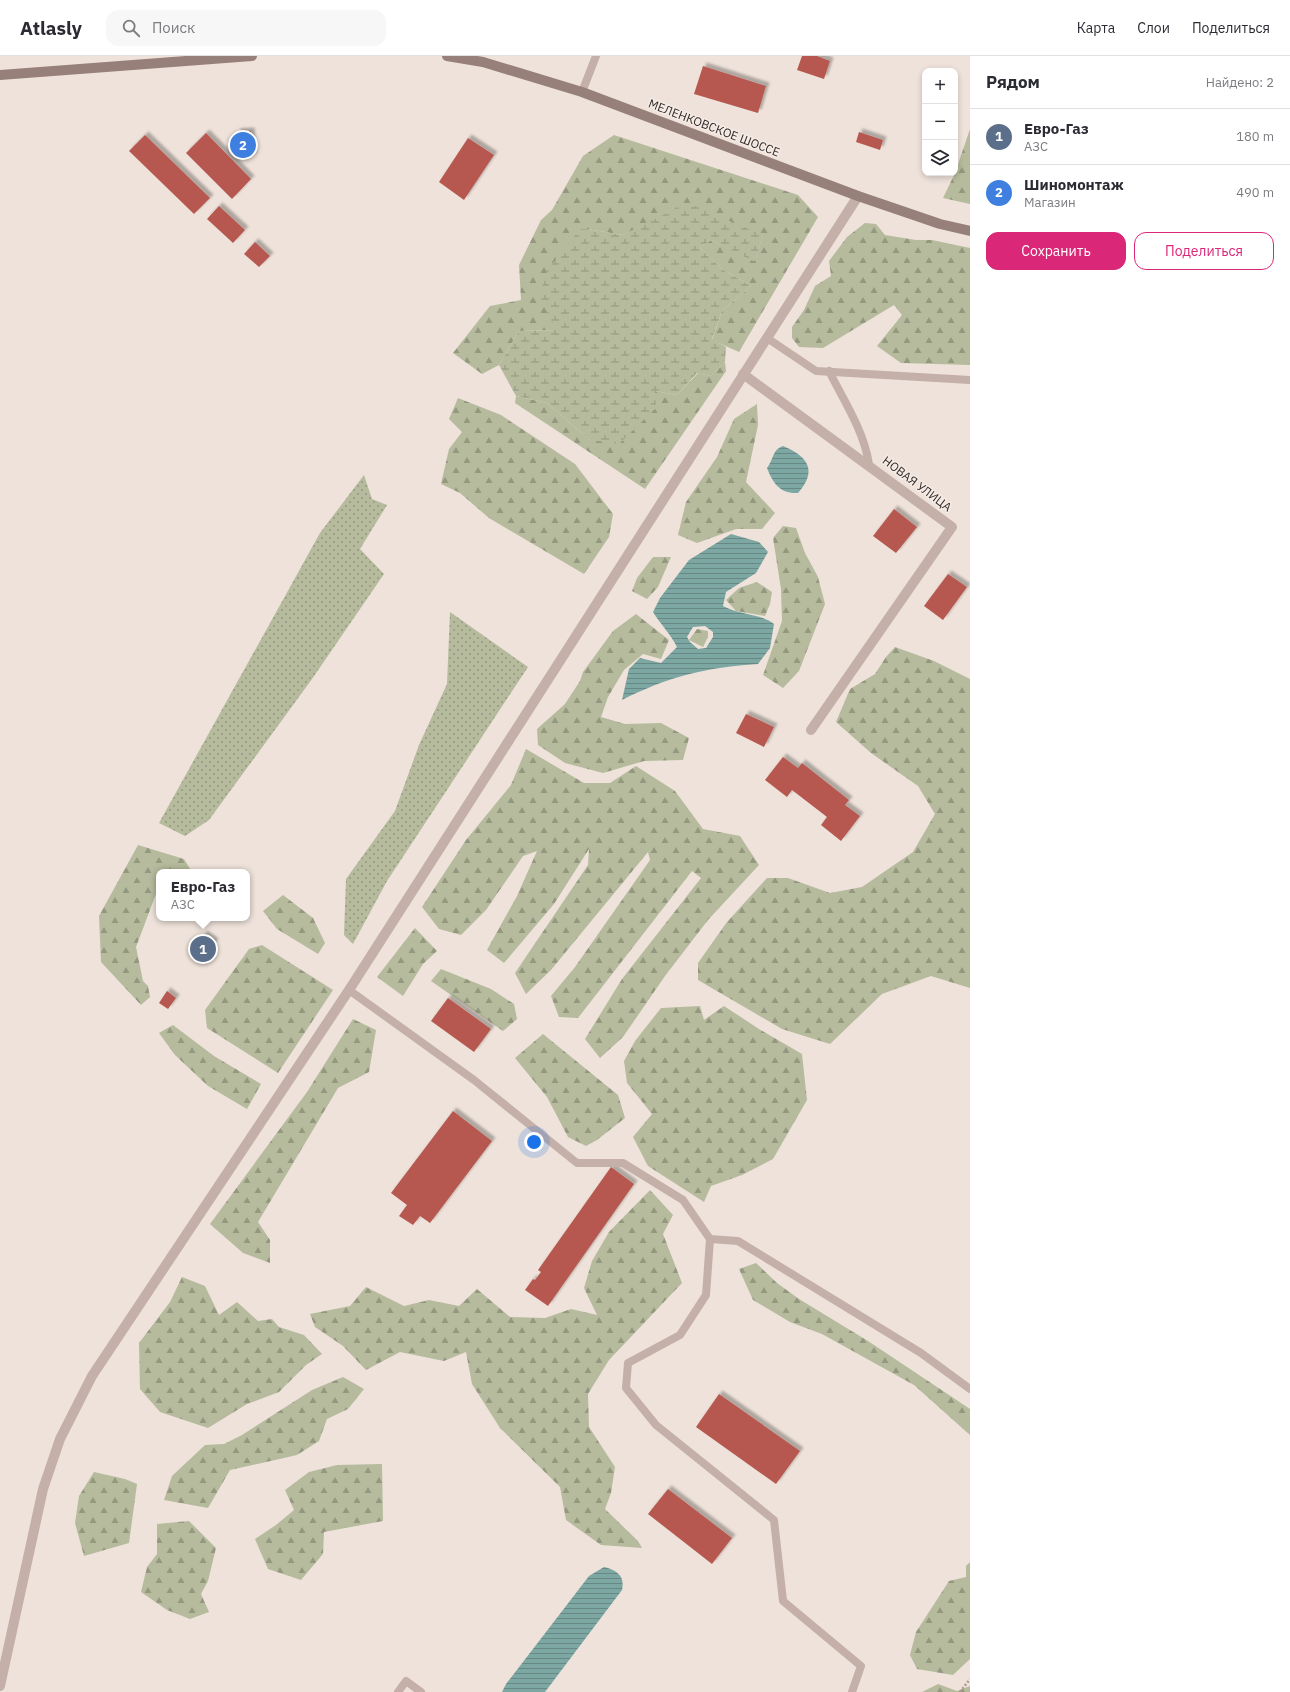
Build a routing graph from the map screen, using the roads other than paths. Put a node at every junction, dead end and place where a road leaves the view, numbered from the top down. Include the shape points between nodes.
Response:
1 (252, 56) edge
2 (447, 56) edge
3 (596, 56) edge
4 (0, 75) edge
5 (582, 92) junction
6 (858, 196) junction
7 (970, 231) edge
8 (767, 338) junction
9 (829, 371) junction
10 (743, 374) junction
11 (970, 380) edge
12 (869, 464) junction
13 (810, 730) dead end
14 (349, 990) junction
15 (710, 1239) junction
16 (970, 1389) edge
17 (0, 1686) edge
18 (398, 1692) edge
19 (421, 1692) edge
20 (852, 1692) edge

1 - 4 main road
2 - 5 main road, МЕЛЕНКОВСКОЕ ШОССЕ via 483,62
3 - 5 lane
5 - 6 main road, МЕЛЕНКОВСКОЕ ШОССЕ
6 - 7 main road, МЕЛЕНКОВСКОЕ ШОССЕ via 940,224
6 - 8 street
8 - 9 lane via 816,371
8 - 10 street
9 - 11 lane
9 - 12 lane via 864,443
10 - 12 street, НОВАЯ УЛИЦА
10 - 14 street
12 - 13 street, НОВАЯ УЛИЦА via 952,527
14 - 15 lane via 474,1080 577,1163 623,1163 683,1200
14 - 17 street via 92,1376 60,1439 43,1489
15 - 16 lane via 738,1241 921,1353
15 - 20 lane via 706,1294 680,1335 628,1364 626,1388 656,1425 774,1520 783,1601 861,1666
18 - 19 lane via 406,1681

